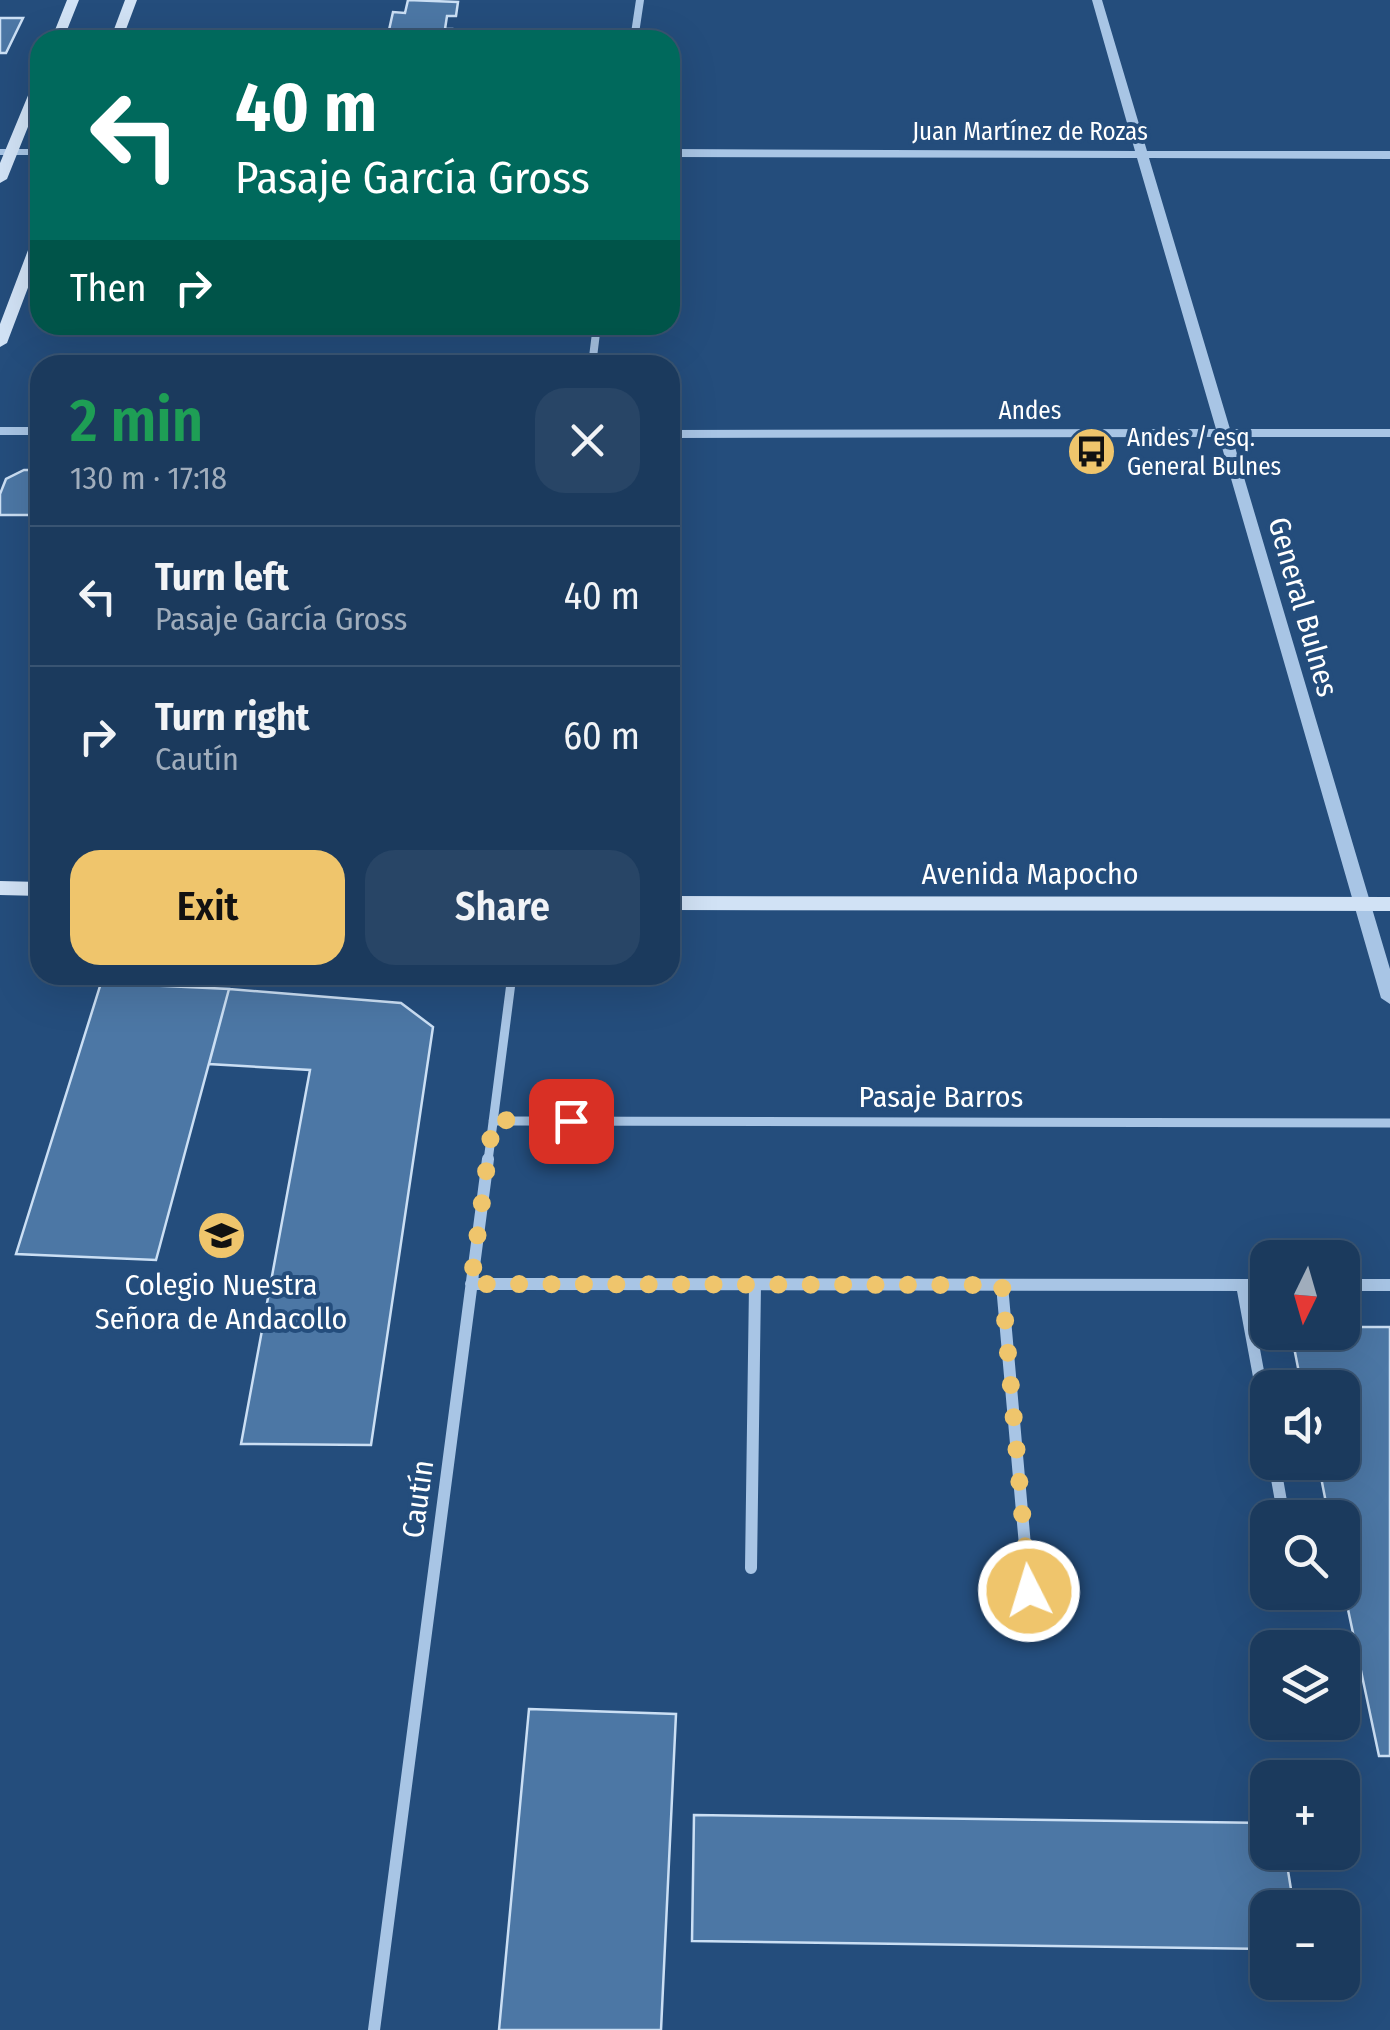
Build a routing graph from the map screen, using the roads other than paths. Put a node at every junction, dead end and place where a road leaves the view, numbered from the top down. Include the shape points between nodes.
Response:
1 (73, 0) edge
2 (131, 0) edge
3 (640, 0) edge
4 (1097, 0) edge
5 (60, 30) edge
6 (120, 30) edge
7 (636, 30) edge
8 (30, 102) edge
9 (6, 152) edge
10 (680, 153) edge
11 (1142, 154) junction
12 (1390, 155) edge
13 (0, 179) edge
14 (30, 263) edge
15 (0, 342) edge
16 (0, 431) edge
17 (30, 431) edge
18 (1224, 433) junction
19 (680, 434) edge
20 (1390, 434) edge
21 (0, 888) edge
22 (30, 889) edge
23 (680, 903) edge
24 (1362, 904) junction
25 (1390, 904) edge
26 (511, 985) edge
27 (1390, 998) edge
28 (493, 1120) junction
29 (1390, 1122) edge
30 (471, 1284) junction
31 (755, 1285) junction
32 (1002, 1285) junction
33 (1242, 1285) junction
34 (1250, 1285) edge
35 (1360, 1285) edge
36 (1390, 1285) edge
37 (1258, 1370) edge
38 (751, 1568) dead end
39 (1029, 1591) dead end
40 (374, 2030) edge

1 - 5 main road
2 - 6 main road
3 - 7 street
4 - 11 street, General Bulnes
8 - 9 main road
9 - 13 main road
10 - 11 street, Juan Martínez de Rozas
11 - 12 street, Juan Martínez de Rozas
11 - 18 street, General Bulnes
14 - 15 main road
16 - 17 street
18 - 19 street, Andes
18 - 20 street, Andes
18 - 24 street, General Bulnes
21 - 22 main road
23 - 24 main road, Avenida Mapocho
24 - 25 main road, Avenida Mapocho
24 - 27 street, General Bulnes
26 - 28 street, Cautín
28 - 29 street, Pasaje Barros
28 - 30 street, Cautín
30 - 31 street
30 - 40 street, Cautín
31 - 32 street
31 - 38 street
32 - 33 street
32 - 39 street
33 - 34 street
33 - 37 street
35 - 36 street

